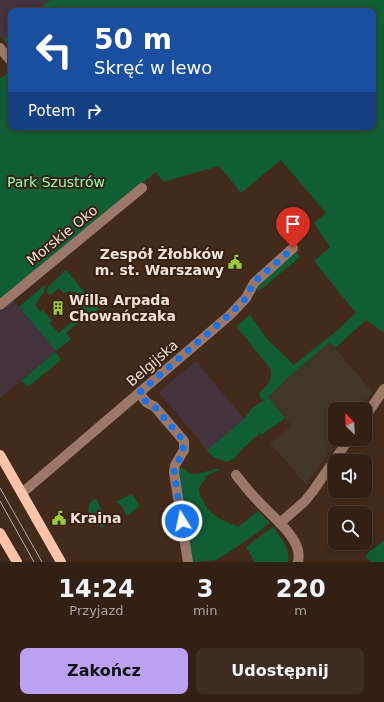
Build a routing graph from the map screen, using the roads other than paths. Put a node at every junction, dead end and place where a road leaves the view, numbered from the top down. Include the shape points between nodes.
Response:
1 (0, 48) edge
2 (8, 57) edge
3 (142, 188) dead end
4 (293, 248) dead end
5 (0, 305) edge
6 (383, 392) edge
7 (139, 393) junction
8 (372, 407) edge
9 (344, 446) edge
10 (0, 455) edge
11 (236, 475) dead end
12 (22, 493) junction
13 (280, 523) junction
14 (0, 533) edge
15 (17, 562) edge
16 (61, 562) edge
17 (188, 562) edge
18 (298, 562) edge

1 - 2 street
3 - 5 street, Morskie Oko
4 - 7 street, Belgijska via 254,282 246,298 230,314
6 - 8 street
7 - 12 street, Belgijska
7 - 17 street via 147,403 154,406 184,441 184,450 174,472
9 - 13 street via 305,501
10 - 12 main road
11 - 13 street
12 - 16 main road
13 - 18 street via 297,546
14 - 15 main road

